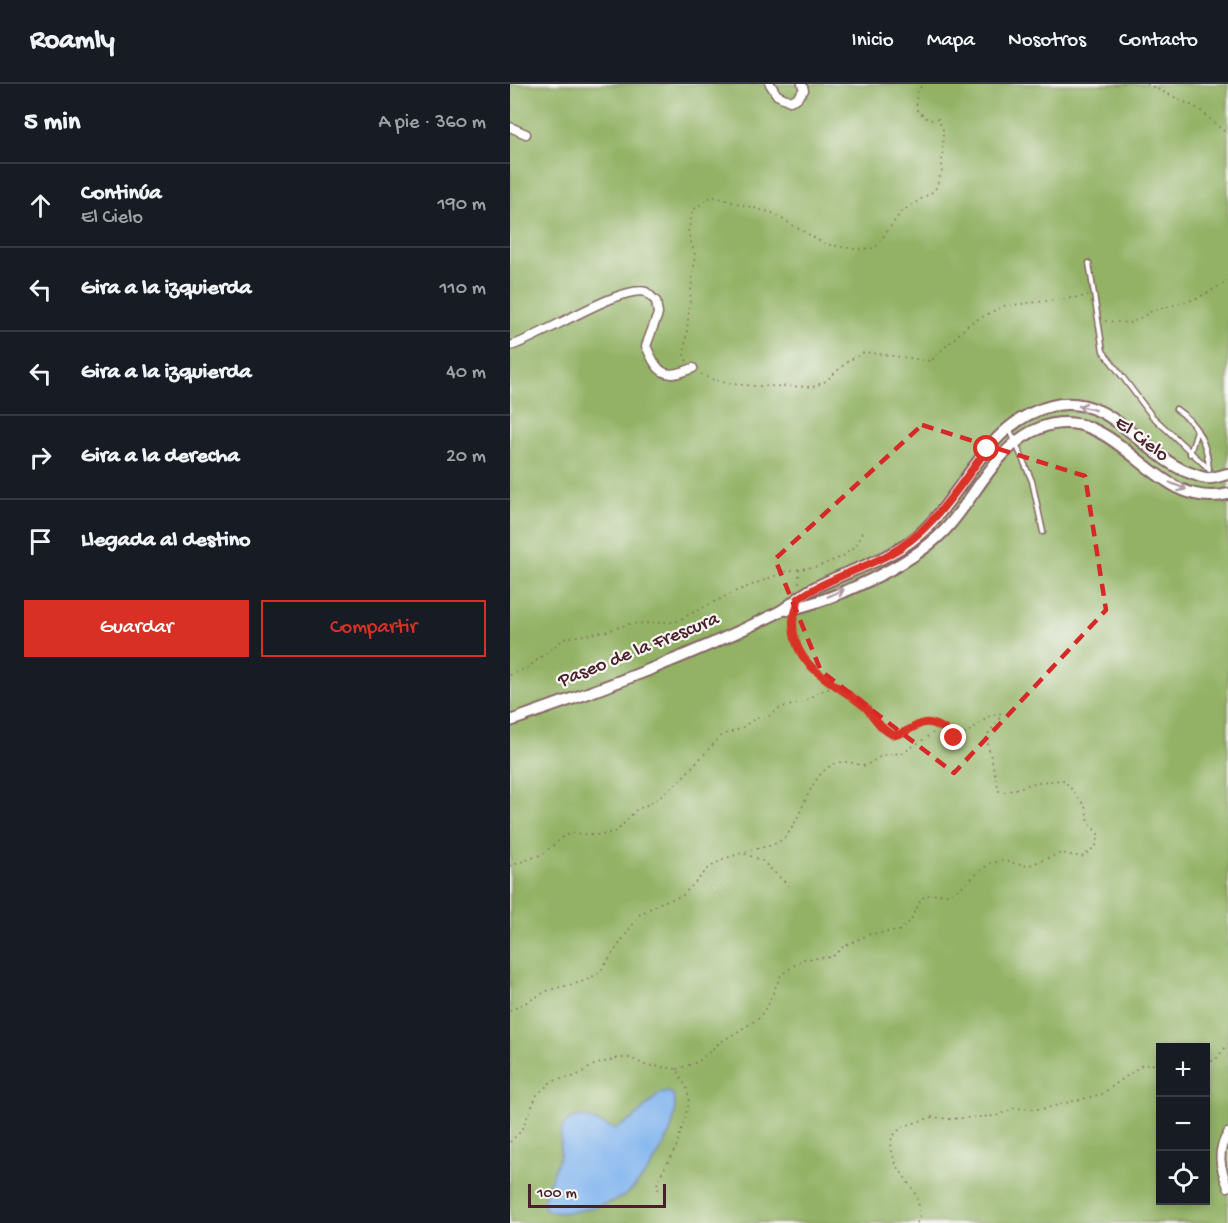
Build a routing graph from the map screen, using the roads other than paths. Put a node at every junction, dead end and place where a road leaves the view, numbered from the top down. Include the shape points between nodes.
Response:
1 (770, 84) edge
2 (802, 84) edge
3 (510, 127) edge
4 (526, 134) dead end
5 (1089, 263) dead end
6 (510, 346) edge
7 (693, 368) road end
8 (1176, 409) dead end
9 (1008, 428) junction
10 (1197, 430) junction
11 (1016, 442) junction
12 (1190, 455) junction
13 (1209, 474) junction
14 (1228, 474) edge
15 (1228, 494) edge
16 (1209, 495) junction
17 (1043, 532) dead end
18 (798, 603) junction
19 (780, 611) joint
20 (510, 721) edge
21 (1228, 1133) edge
22 (1228, 1187) edge

1 - 2 street via 777,95 790,101 804,90
3 - 4 street
5 - 12 lane via 1103,351 1152,416
6 - 7 street via 524,343 588,309 635,292 646,292 656,302 658,314 646,346 657,369 678,375
8 - 10 lane
9 - 11 lane
13 -> 9 street, El Cielo via 1178,469 1105,413 1080,406 1053,406
9 - 18 street, El Cielo via 987,449 936,517 910,541 811,590
10 - 12 lane
10 - 13 lane via 1208,455
11 -> 16 street, El Cielo via 1039,428 1078,424 1109,436 1152,473 1176,486
11 - 17 lane via 1032,481
18 -> 11 street, El Cielo via 809,605 920,553 945,530
12 - 13 lane
13 - 14 street
13 - 16 lane
15 - 16 street, El Cielo
18 - 19 street, El Cielo
19 - 20 street, Paseo de la Frescura via 624,681
21 - 22 street via 1219,1150 1219,1166

